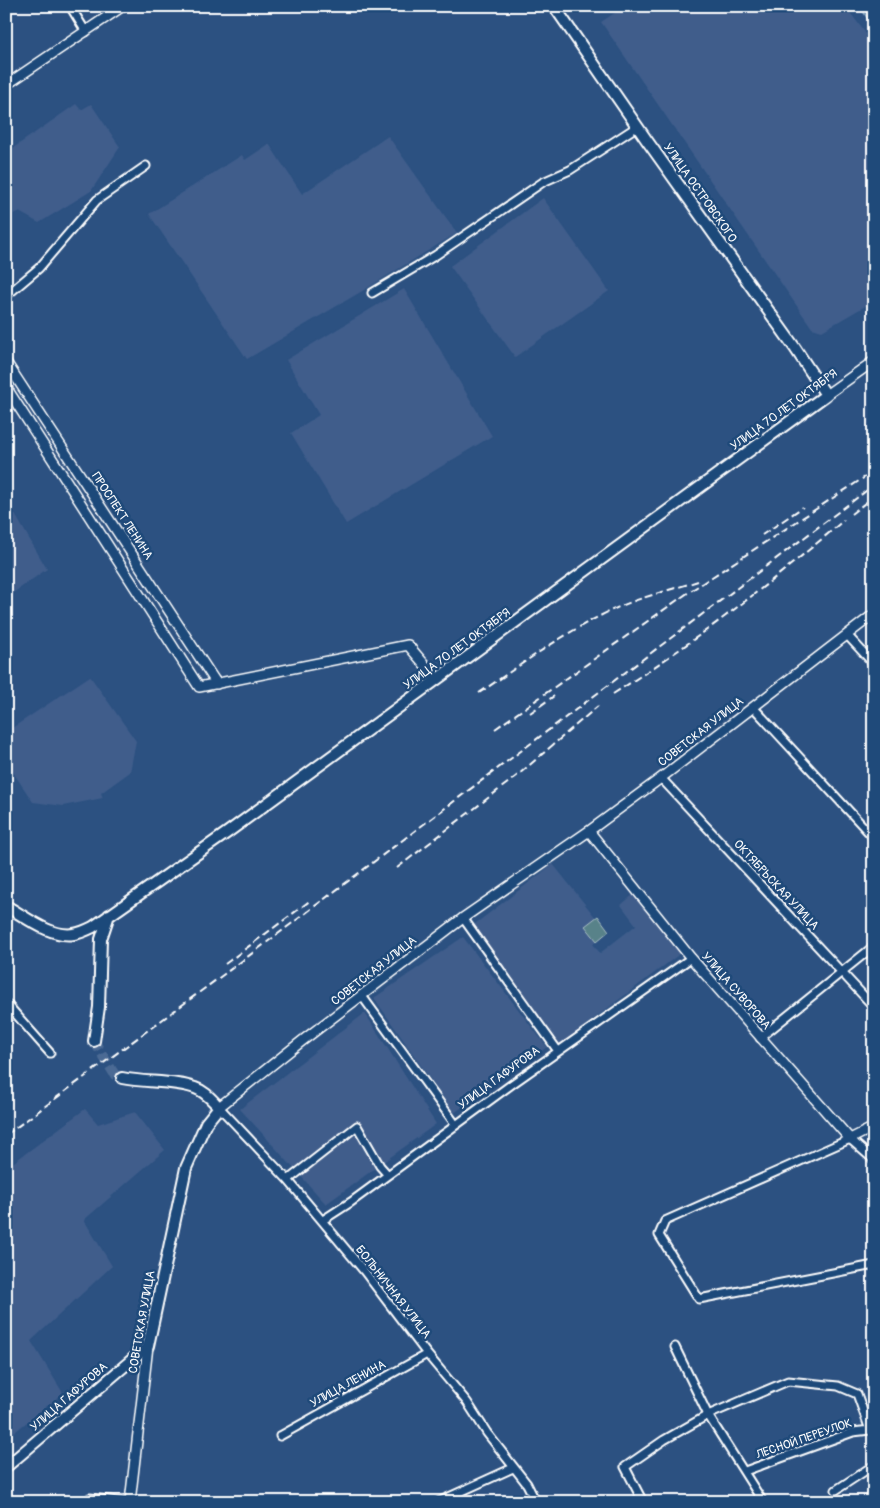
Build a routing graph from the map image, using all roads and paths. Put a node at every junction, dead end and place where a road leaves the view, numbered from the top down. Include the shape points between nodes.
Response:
1 (70, 6) edge
2 (123, 6) edge
3 (554, 6) edge
4 (86, 32) junction
5 (6, 85) edge
6 (638, 126) junction
7 (146, 166) dead end
8 (372, 293) dead end
9 (6, 296) edge
10 (874, 361) edge
11 (6, 362) edge
12 (6, 387) edge
13 (826, 395) junction
14 (874, 614) edge
15 (847, 635) junction
16 (874, 664) edge
17 (437, 679) junction
18 (217, 684) junction
19 (753, 707) junction
20 (661, 778) junction
21 (589, 832) junction
22 (874, 838) edge
23 (6, 906) edge
24 (109, 915) junction
25 (462, 918) junction
26 (874, 946) edge
27 (691, 958) junction
28 (842, 972) junction
29 (362, 996) junction
30 (6, 1003) edge
31 (874, 1007) edge
32 (760, 1038) junction
33 (94, 1041) tunnel mouth
34 (558, 1051) junction
35 (50, 1053) dead end
36 (122, 1078) tunnel mouth
37 (219, 1107) junction
38 (456, 1125) junction
39 (874, 1127) edge
40 (850, 1139) junction
41 (874, 1160) edge
42 (388, 1175) junction
43 (288, 1180) junction
44 (323, 1220) junction
45 (874, 1265) edge
46 (148, 1346) junction
47 (675, 1347) dead end
48 (427, 1354) junction
49 (708, 1415) junction
50 (872, 1431) edge
51 (280, 1436) dead end
52 (874, 1465) edge
53 (6, 1467) edge
54 (513, 1468) junction
55 (745, 1471) junction
56 (836, 1490) dead end
57 (88, 1501) edge
58 (129, 1502) edge
59 (438, 1502) edge
60 (536, 1502) edge
61 (644, 1502) edge
62 (763, 1502) edge

1 - 4 street
2 - 4 street
3 - 6 main road, УЛИЦА ОСТРОВСКОГО
4 - 5 street
6 - 8 street via 570,170 543,182 436,255
6 - 13 main road, УЛИЦА ОСТРОВСКОГО
7 - 9 street via 97,200 39,268
10 - 13 street, УЛИЦА 70 ЛЕТ ОКТЯБРЯ
11 - 18 street, ПРОСПЕКТ ЛЕНИНА
12 - 18 street via 199,687
13 - 17 main road, УЛИЦА 70 ЛЕТ ОКТЯБРЯ
14 - 15 street, СОВЕТСКАЯ УЛИЦА
15 - 16 street
15 - 19 street, СОВЕТСКАЯ УЛИЦА
17 - 18 street via 408,645
17 - 24 main road, УЛИЦА 70 ЛЕТ ОКТЯБРЯ
19 - 20 street, СОВЕТСКАЯ УЛИЦА
19 - 22 street
20 - 21 street, СОВЕТСКАЯ УЛИЦА
20 - 28 street, ОКТЯБРЬСКАЯ УЛИЦА
21 - 25 street, СОВЕТСКАЯ УЛИЦА
21 - 27 street, УЛИЦА СУВОРОВА
23 - 24 main road, УЛИЦА 70 ЛЕТ ОКТЯБРЯ via 61,934 75,934 93,927
24 - 33 main road via 101,939 99,1007
25 - 29 street, СОВЕТСКАЯ УЛИЦА
25 - 34 street
26 - 28 street
27 - 32 street, УЛИЦА СУВОРОВА
27 - 34 street, УЛИЦА ГАФУРОВА
28 - 31 street, ОКТЯБРЬСКАЯ УЛИЦА
28 - 32 street
29 - 37 street, СОВЕТСКАЯ УЛИЦА
29 - 38 street
30 - 35 street
32 - 40 street, УЛИЦА СУВОРОВА
34 - 38 street, УЛИЦА ГАФУРОВА
36 - 37 main road via 196,1088
37 - 43 street, БОЛЬНИЧНАЯ УЛИЦА
37 - 46 main road, СОВЕТСКАЯ УЛИЦА via 206,1123 186,1168
38 - 42 street, УЛИЦА ГАФУРОВА
39 - 40 street
40 - 41 street, УЛИЦА СУВОРОВА
40 - 45 street via 666,1221 659,1234 699,1299
42 - 43 street via 357,1126
42 - 44 street, УЛИЦА ГАФУРОВА
43 - 44 street, БОЛЬНИЧНАЯ УЛИЦА
44 - 48 street, БОЛЬНИЧНАЯ УЛИЦА
46 - 53 main road, УЛИЦА ГАФУРОВА
46 - 58 street, СОВЕТСКАЯ УЛИЦА
47 - 49 street
48 - 51 street, УЛИЦА ЛЕНИНА
48 - 54 street, БОЛЬНИЧНАЯ УЛИЦА via 467,1402
49 - 50 street via 788,1381 838,1386 857,1394
49 - 55 street
49 - 61 street via 625,1467
50 - 55 street, ЛЕСНОЙ ПЕРЕУЛОК via 853,1432
52 - 56 street
54 - 59 street
54 - 60 street, БОЛЬНИЧНАЯ УЛИЦА via 527,1484
55 - 62 street
57 - 58 street

